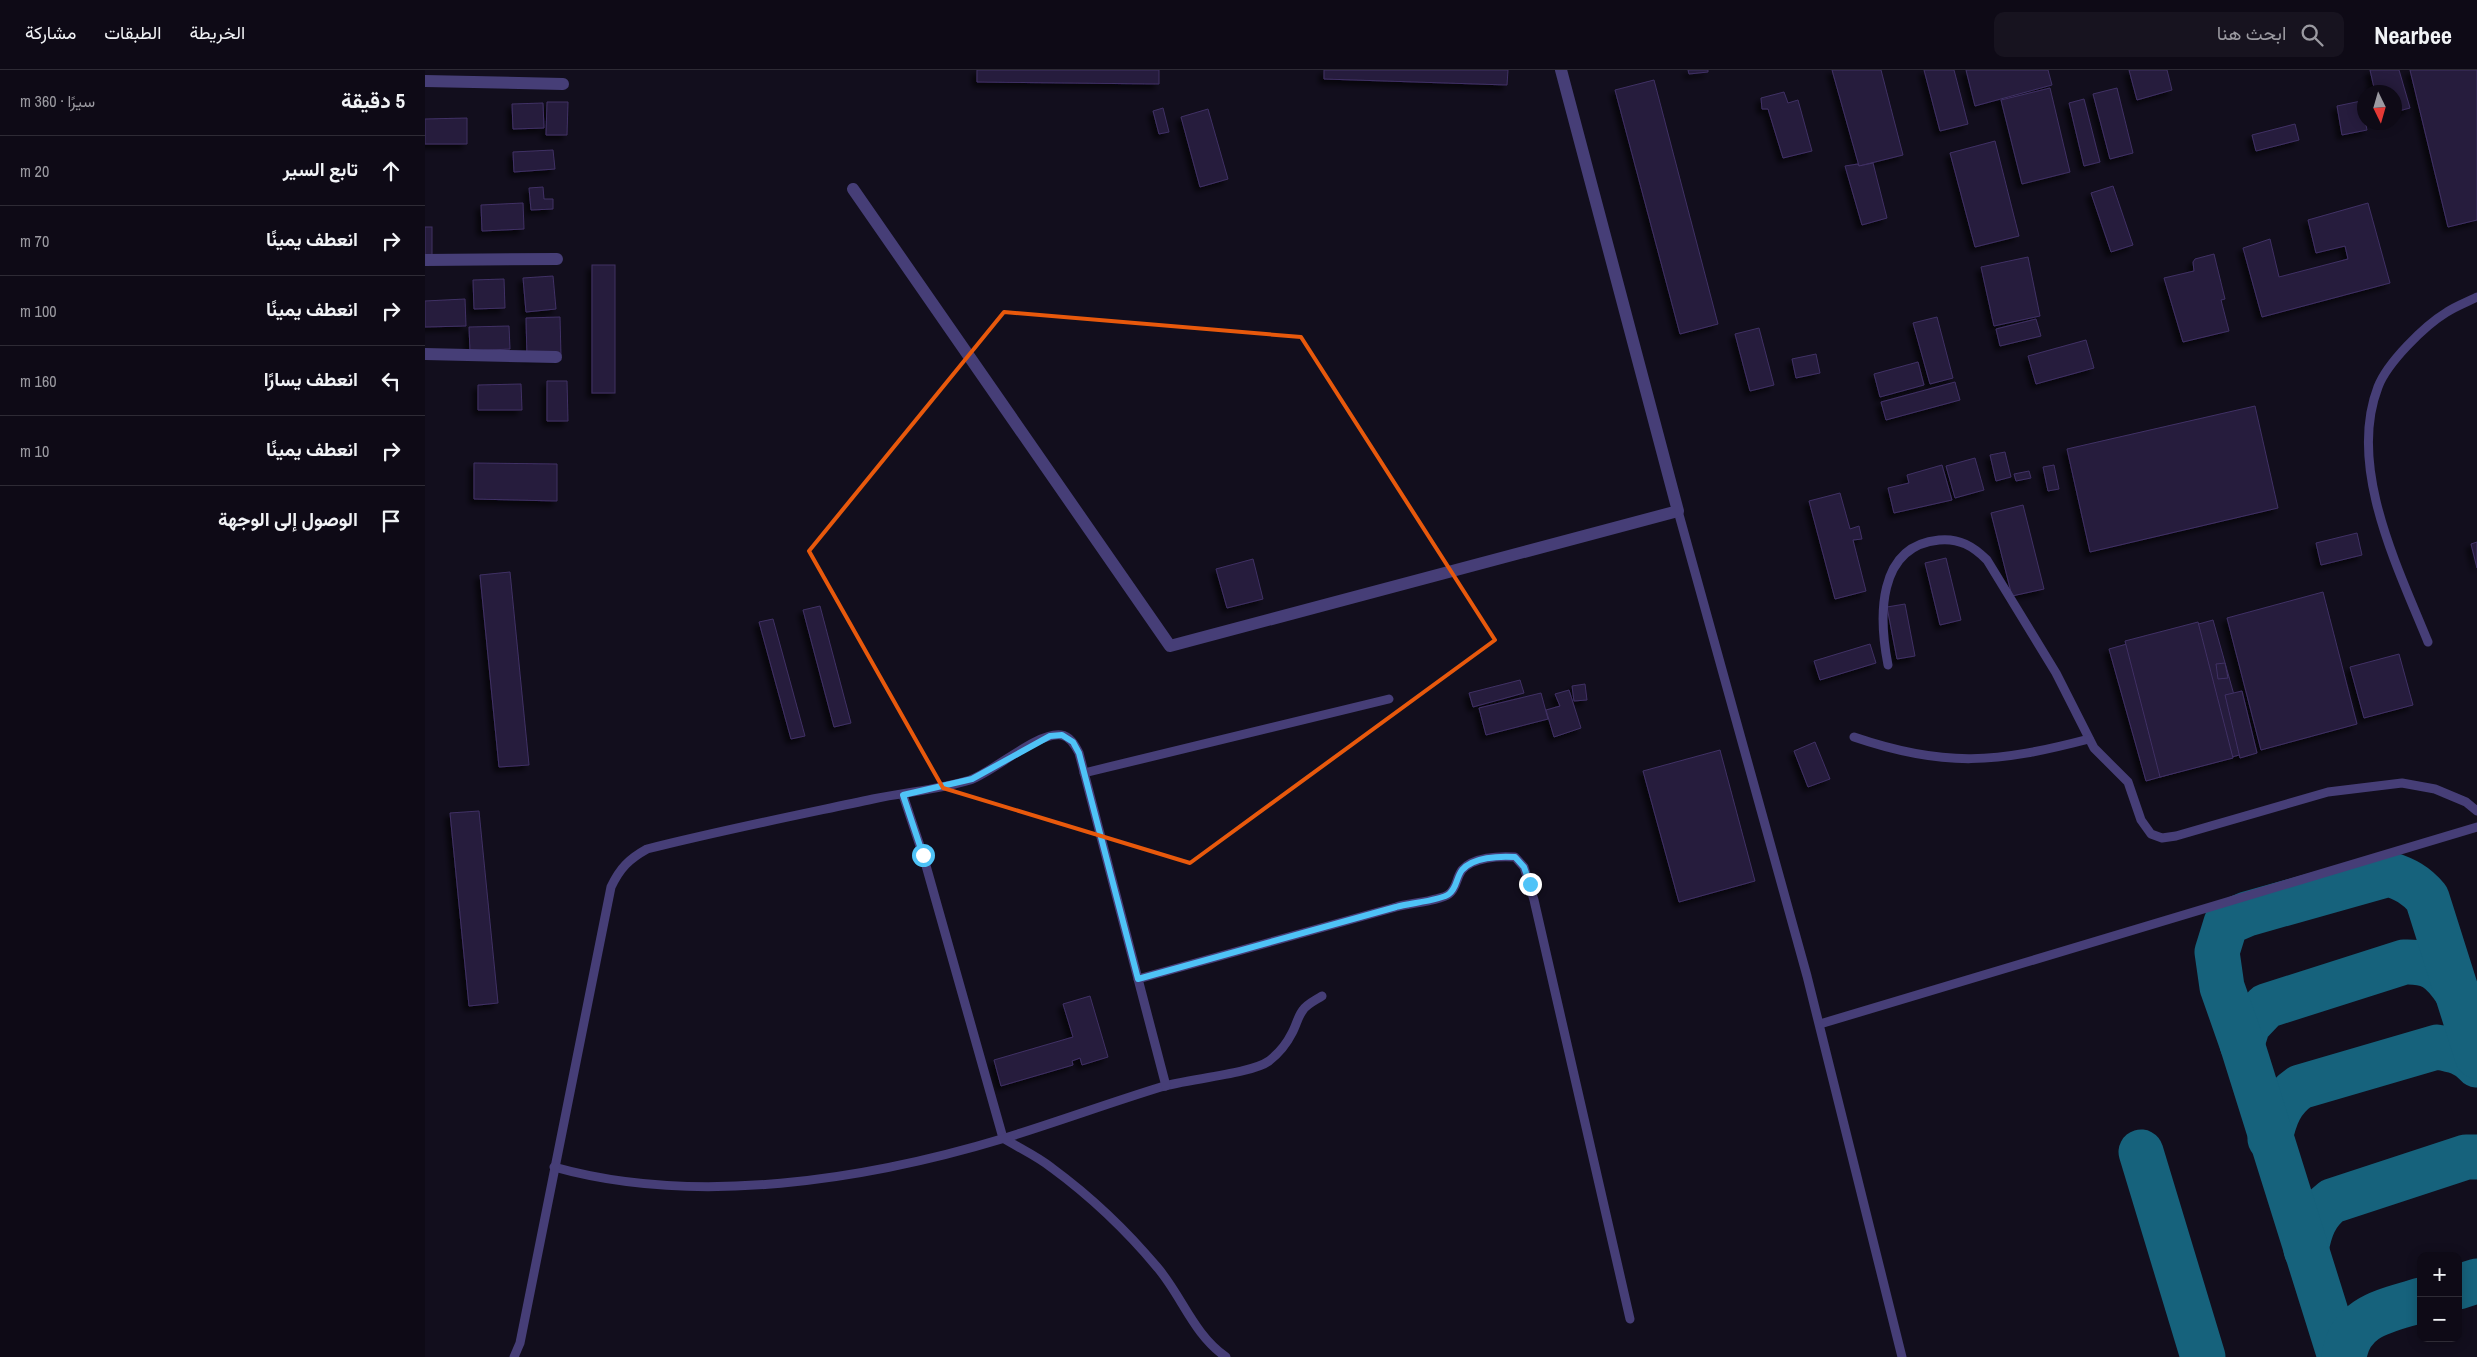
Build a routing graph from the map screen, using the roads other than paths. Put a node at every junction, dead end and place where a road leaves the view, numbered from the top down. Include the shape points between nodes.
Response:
1 (1561, 70) edge
2 (425, 81) edge
3 (563, 84) dead end
4 (853, 189) dead end
5 (557, 259) dead end
6 (425, 260) edge
7 (2477, 297) edge
8 (425, 354) edge
9 (556, 357) dead end
10 (1678, 511) junction
11 (2428, 642) dead end
12 (1888, 665) dead end
13 (1389, 699) dead end
14 (1853, 737) dead end
15 (2089, 739) junction
16 (1085, 773) junction
17 (903, 795) junction
18 (2477, 810) edge
19 (2477, 827) edge
20 (1138, 979) junction
21 (1323, 996) dead end
22 (1820, 1024) junction
23 (1166, 1086) junction
24 (1003, 1138) junction
25 (555, 1167) junction
26 (1630, 1319) dead end
27 (515, 1357) edge
28 (1225, 1357) edge
29 (1902, 1357) edge

1 - 10 street
2 - 3 street
4 - 10 street via 1170,646
5 - 6 street
7 - 11 lane via 2445,313 2403,352 2379,385 2370,412 2367,446 2373,487 2405,587
8 - 9 street
10 - 22 lane
12 - 15 lane via 1883,612 1893,570 1901,556 1929,541 1961,542 1976,548 1987,560 2060,682
13 - 16 lane
14 - 15 lane via 1928,757 1966,760 2005,758
15 - 18 lane via 2100,756 2128,782 2141,820 2151,834 2162,838 2328,792 2402,783 2435,788
16 - 17 lane via 1073,742 1062,735 1050,736 972,779
16 - 20 lane
17 - 24 lane
17 - 25 lane via 647,849 619,870 611,886
19 - 22 lane
20 - 23 lane
20 - 26 lane via 1402,905 1437,899 1449,895 1463,870 1475,862 1515,857 1524,867 1534,900
21 - 23 lane via 1302,1010 1281,1049 1268,1062 1250,1069
22 - 29 lane
23 - 24 lane
24 - 25 lane via 887,1167 765,1184 659,1184
24 - 28 lane via 1050,1166 1093,1201 1158,1267 1197,1329
25 - 27 lane

